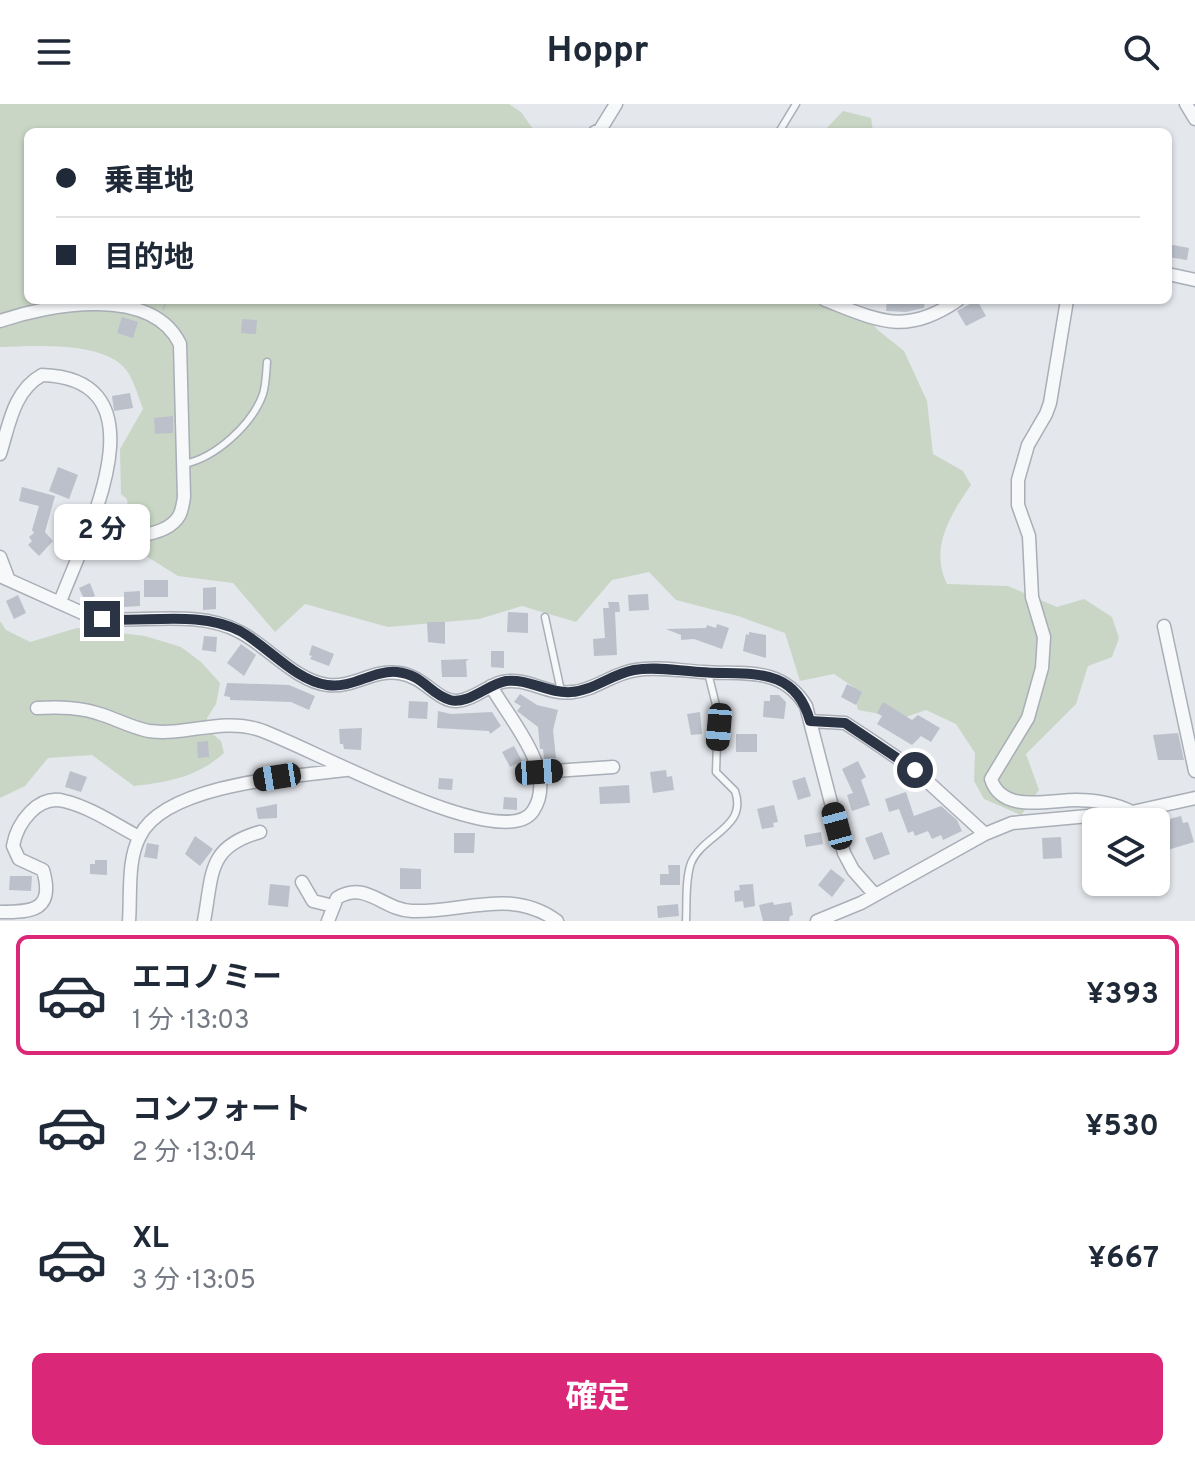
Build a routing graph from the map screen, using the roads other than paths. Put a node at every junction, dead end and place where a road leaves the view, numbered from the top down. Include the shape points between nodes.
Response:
1 (616, 104) edge
2 (796, 104) edge
3 (1186, 104) edge
4 (1195, 119) edge
5 (601, 128) edge
6 (781, 128) edge
7 (1172, 275) edge
8 (1195, 280) edge
9 (92, 304) edge
10 (110, 304) edge
11 (837, 304) edge
12 (951, 304) edge
13 (1066, 304) edge
14 (0, 321) edge
15 (267, 362) dead end
16 (0, 454) edge
17 (184, 464) junction
18 (89, 535) junction
19 (0, 557) edge
20 (4, 577) edge
21 (60, 602) junction
22 (545, 617) dead end
23 (1164, 626) dead end
24 (708, 673) junction
25 (491, 686) junction
26 (561, 692) junction
27 (37, 708) dead end
28 (810, 721) junction
29 (613, 767) dead end
30 (346, 770) junction
31 (1195, 771) edge
32 (539, 772) junction
33 (1195, 798) edge
34 (1124, 808) edge
35 (1150, 808) edge
36 (1082, 817) edge
37 (260, 832) dead end
38 (985, 834) junction
39 (139, 837) junction
40 (302, 882) dead end
41 (875, 895) junction
42 (333, 906) junction
43 (0, 912) edge
44 (129, 921) edge
45 (204, 921) edge
46 (328, 921) edge
47 (557, 921) edge
48 (686, 921) edge
49 (817, 921) edge

1 - 5 street
2 - 6 lane
3 - 4 street
7 - 8 street
9 - 14 street
10 - 17 street via 168,326 177,337 182,354
11 - 12 street via 891,322 923,320
13 - 34 street via 1050,403 1028,445 1018,480 1018,505 1029,536 1032,597 1044,637 1042,668 1028,718 991,779 998,791 1018,802 1080,799
15 - 17 lane via 262,398 251,415 203,459
16 - 18 street via 15,404 34,379 66,379 102,399 110,422 109,454
17 - 18 street via 184,497 172,524 147,534
18 - 21 street
19 - 20 street
20 - 21 street
21 - 25 street via 102,619 218,624 240,631 325,685 400,673 423,680 456,701
22 - 26 lane
23 - 31 street
24 - 26 street via 635,670
24 - 28 street via 750,672 787,685 800,696
24 - 48 lane via 718,713 715,767 735,791 737,808 732,822 703,845 691,863
25 - 26 street via 518,680
25 - 32 street
27 - 30 street via 76,707 150,731 223,724 255,728
28 - 38 street via 845,723 915,770
28 - 41 street via 844,853
29 - 32 street
30 - 32 street via 428,805 517,821 533,811
30 - 39 street via 260,780 198,795 156,817
33 - 35 street
36 - 38 street via 1012,823
37 - 45 street via 231,843 218,858
38 - 41 street
39 - 43 street via 63,800 42,804 20,825 13,846 19,859 43,870 45,896 34,911
39 - 44 street
40 - 42 street via 313,901
41 - 49 street
42 - 46 street
42 - 47 street via 337,898 354,891 401,910 517,903

